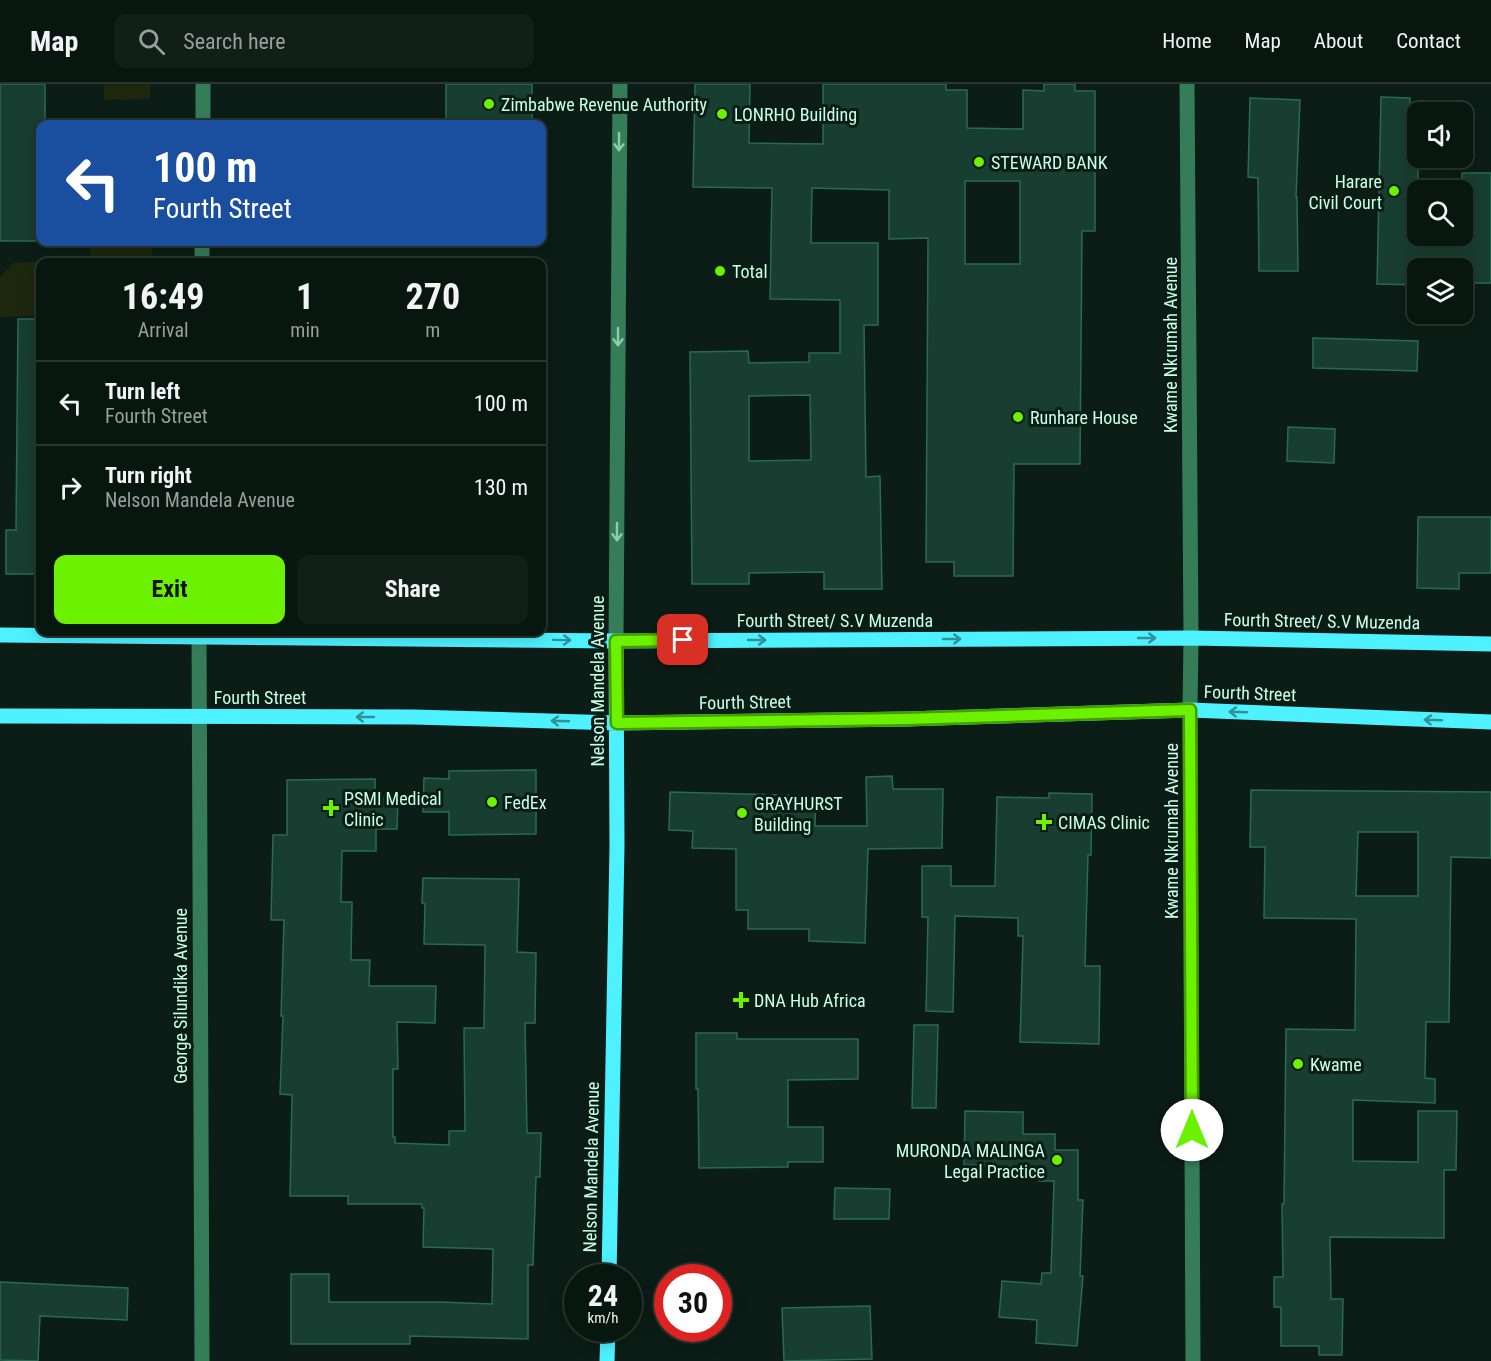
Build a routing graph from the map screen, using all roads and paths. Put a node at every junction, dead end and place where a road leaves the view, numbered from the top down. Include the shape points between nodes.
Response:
1 (203, 84) edge
2 (620, 84) edge
3 (1187, 84) edge
4 (203, 120) edge
5 (0, 635) edge
6 (36, 635) edge
7 (199, 636) edge
8 (318, 636) edge
9 (1191, 638) junction
10 (616, 641) junction
11 (1491, 644) edge
12 (1190, 710) junction
13 (0, 716) edge
14 (198, 717) junction
15 (1491, 722) edge
16 (617, 723) junction
17 (609, 1264) edge
18 (608, 1342) edge
19 (202, 1361) edge
20 (607, 1361) edge
21 (1193, 1361) edge

1 - 4 street
2 -> 10 street, Nelson Mandela Avenue
3 - 9 street, Kwame Nkrumah Avenue
5 - 6 main road, Fourth Street/ S.V Muzenda
7 - 14 street, George Silundika Avenue
8 -> 10 main road, Fourth Street/ S.V Muzenda
10 -> 9 main road, Fourth Street/ S.V Muzenda
9 - 11 main road, Fourth Street/ S.V Muzenda
9 - 12 street, Kwame Nkrumah Avenue
10 - 16 main road, Nelson Mandela Avenue
15 -> 12 main road, Fourth Street
12 - 16 main road, Fourth Street
12 - 21 street, Kwame Nkrumah Avenue
13 - 14 main road, Fourth Street
16 -> 14 main road, Fourth Street via 414,717
14 - 19 street, George Silundika Avenue
16 - 17 main road, Nelson Mandela Avenue
18 - 20 main road

